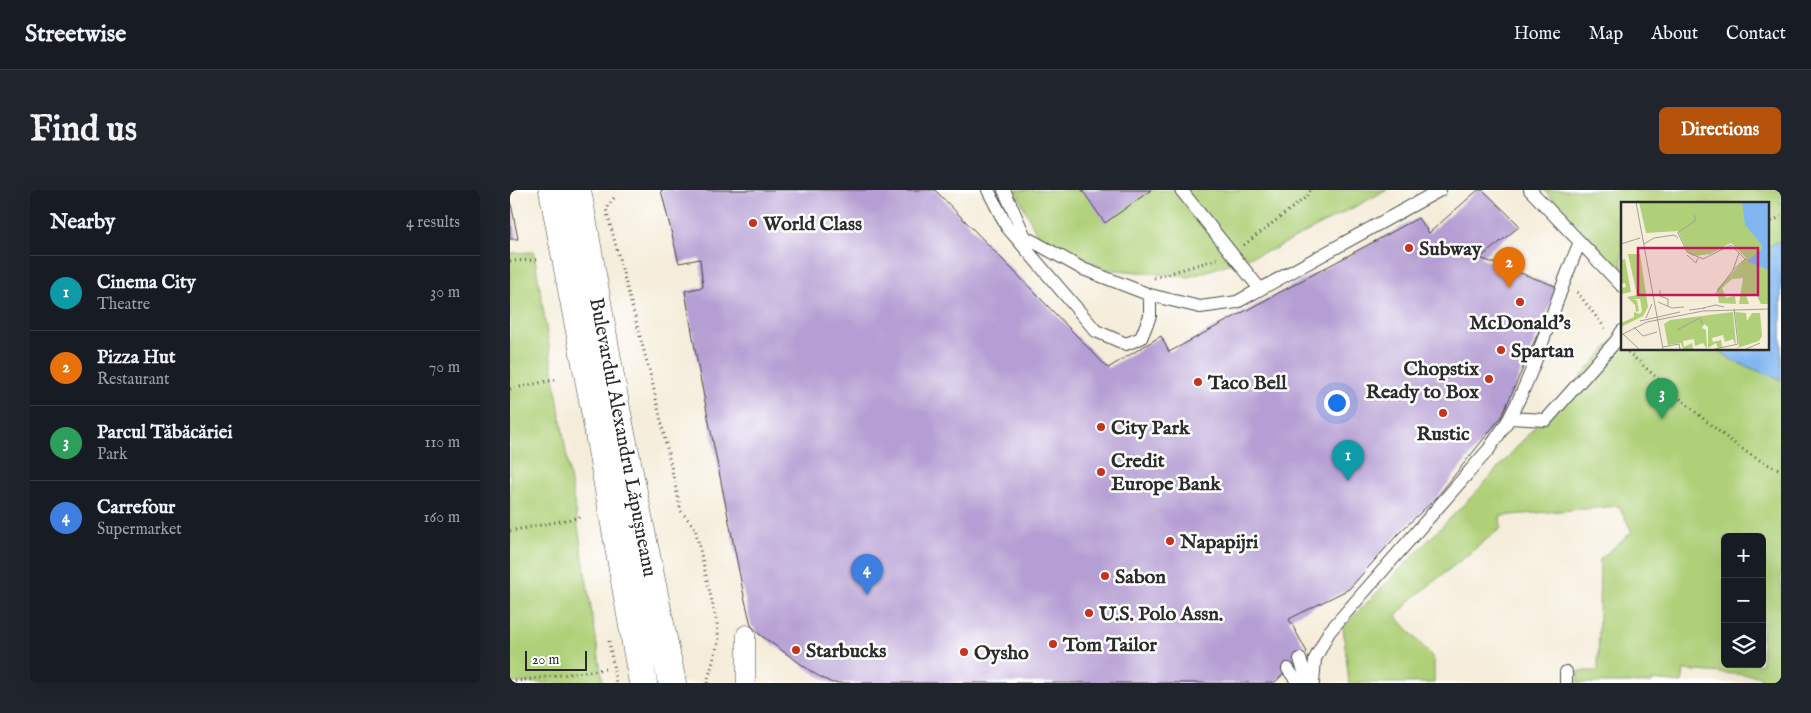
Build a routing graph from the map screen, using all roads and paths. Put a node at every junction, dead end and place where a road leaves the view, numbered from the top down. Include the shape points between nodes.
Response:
1 (553, 190) edge
2 (577, 190) edge
3 (988, 190) edge
4 (1004, 190) edge
5 (1181, 190) edge
6 (1440, 190) edge
7 (1530, 190) edge
8 (614, 198) dead end
9 (1781, 217) edge
10 (1768, 223) edge
11 (1580, 242) junction
12 (537, 260) dead end
13 (510, 261) edge
14 (1565, 276) junction
15 (1621, 285) edge
16 (1260, 289) junction
17 (1150, 295) junction
18 (1621, 340) edge
19 (1631, 350) edge
20 (559, 379) dead end
21 (510, 389) edge
22 (1510, 418) junction
23 (1781, 470) edge
24 (581, 517) dead end
25 (510, 531) edge
26 (746, 634) dead end
27 (1300, 659) dead end
28 (605, 669) dead end
29 (1288, 669) dead end
30 (510, 682) edge
31 (643, 683) edge
32 (672, 683) edge
33 (707, 683) edge
34 (746, 683) edge
35 (1298, 683) edge
36 (1308, 683) edge
37 (1313, 683) edge

1 - 31 main road, Bulevardul Alexandru Lăpușneanu
2 - 32 main road, Bulevardul Alexandru Lăpușneanu via 615,404
3 - 17 lane via 1006,227 1096,330 1126,344 1140,338 1150,316
4 - 17 lane via 1025,237 1083,270
5 - 16 lane
6 - 16 lane
7 - 11 lane
8 - 33 path via 606,210 652,381 681,511 695,528 717,623 719,640
9 - 10 path
11 - 14 lane
11 - 15 lane
12 - 13 path
14 - 18 path
14 - 22 lane via 1526,384
16 - 17 lane via 1236,302 1200,307
18 - 22 lane via 1546,420
19 - 23 path via 1687,405 1736,445 1765,464
20 - 21 path
22 - 37 lane via 1489,448 1329,632 1315,659
24 - 25 path
26 - 34 street
27 - 36 lane
28 - 30 path
29 - 35 lane

